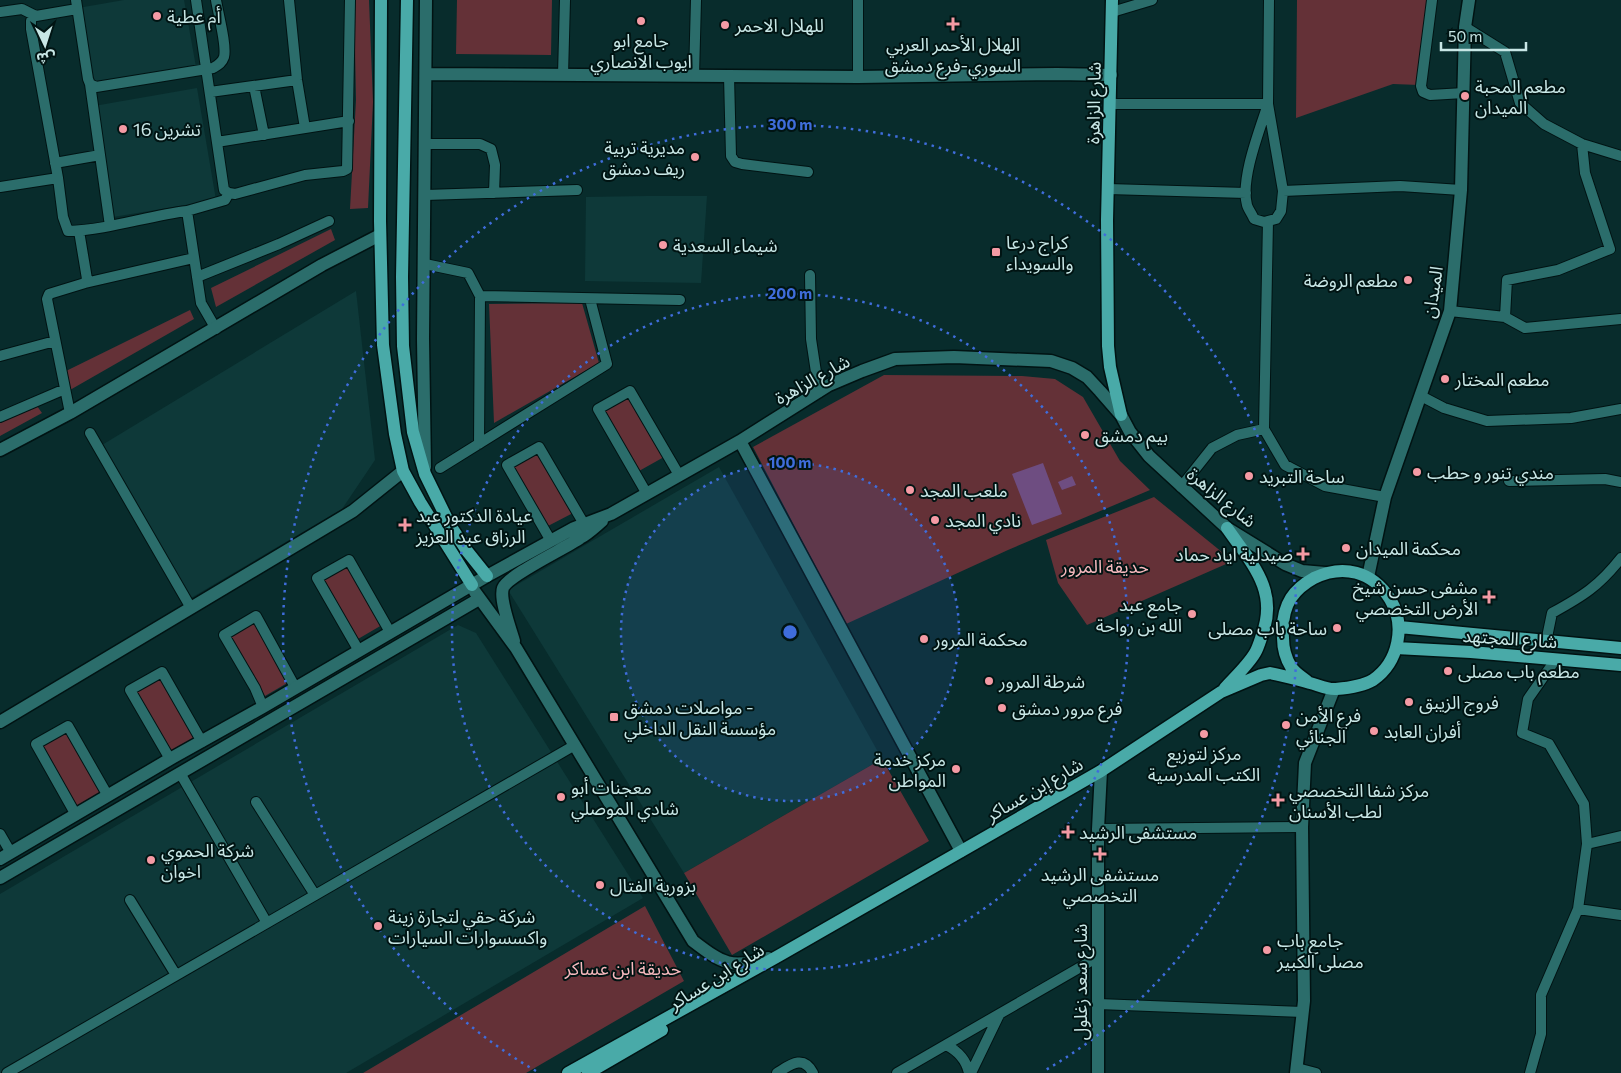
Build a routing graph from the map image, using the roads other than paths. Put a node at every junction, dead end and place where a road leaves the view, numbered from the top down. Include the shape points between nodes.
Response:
1 (196, 0) edge
2 (216, 0) edge
3 (289, 0) edge
4 (350, 0) edge
5 (381, 0) edge
6 (408, 0) edge
7 (426, 0) edge
8 (564, 0) edge
9 (696, 0) edge
10 (858, 0) edge
11 (1152, 0) edge
12 (1269, 0) edge
13 (1432, 0) edge
14 (1469, 0) edge
15 (76, 4) edge
16 (1112, 6) edge
17 (0, 12) edge
18 (33, 15) junction
19 (1465, 27) junction
20 (206, 69) junction
21 (426, 74) junction
22 (563, 75) junction
23 (1111, 75) junction
24 (694, 76) junction
25 (729, 76) junction
26 (858, 77) junction
27 (297, 80) junction
28 (90, 84) junction
29 (254, 86) junction
30 (210, 92) junction
31 (1464, 93) junction
32 (1111, 104) junction
33 (1268, 104) junction
34 (349, 121) junction
35 (304, 128) junction
36 (264, 135) junction
37 (217, 142) junction
38 (426, 144) junction
39 (1582, 144) junction
40 (100, 155) junction
41 (1621, 156) edge
42 (55, 163) junction
43 (808, 172) dead end
44 (58, 178) junction
45 (0, 187) edge
46 (1108, 189) junction
47 (577, 190) dead end
48 (1461, 190) junction
49 (1283, 191) junction
50 (229, 193) junction
51 (494, 193) junction
52 (1246, 193) junction
53 (425, 195) junction
54 (187, 211) junction
55 (329, 221) dead end
56 (1268, 221) junction
57 (110, 226) junction
58 (79, 231) junction
59 (380, 235) junction
60 (194, 258) junction
61 (425, 264) junction
62 (810, 275) dead end
63 (197, 277) junction
64 (85, 283) junction
65 (480, 296) junction
66 (590, 299) junction
67 (680, 300) dead end
68 (1450, 311) junction
69 (1505, 317) junction
70 (1621, 319) edge
71 (216, 329) junction
72 (55, 341) junction
73 (0, 356) edge
74 (65, 389) junction
75 (818, 392) junction
76 (1421, 396) junction
77 (1621, 409) edge
78 (70, 413) junction
79 (1121, 415) junction
80 (0, 417) edge
81 (1264, 429) junction
82 (90, 433) dead end
83 (740, 441) junction
84 (479, 444) junction
85 (0, 450) edge
86 (440, 468) dead end
87 (403, 471) junction
88 (425, 474) junction
89 (679, 476) junction
90 (1509, 481) dead end
91 (1621, 482) edge
92 (1181, 487) junction
93 (647, 494) junction
94 (1385, 497) junction
95 (612, 514) junction
96 (584, 524) junction
97 (1227, 528) junction
98 (551, 541) junction
99 (1621, 558) edge
100 (1324, 573) junction
101 (487, 576) junction
102 (1368, 577) junction
103 (472, 585) junction
104 (479, 599) junction
105 (191, 608) junction
106 (1399, 628) junction
107 (390, 632) junction
108 (1546, 642) junction
109 (516, 648) junction
110 (1396, 648) junction
111 (1621, 648) edge
112 (359, 651) junction
113 (1556, 659) junction
114 (1621, 665) edge
115 (1308, 682) junction
116 (295, 687) junction
117 (1334, 689) junction
118 (1221, 692) junction
119 (263, 707) junction
120 (0, 722) edge
121 (202, 742) junction
122 (575, 745) junction
123 (170, 759) junction
124 (1101, 772) junction
125 (180, 773) junction
126 (108, 796) junction
127 (256, 802) dead end
128 (76, 815) junction
129 (1302, 827) junction
130 (1098, 829) junction
131 (0, 834) edge
132 (1621, 836) edge
133 (1587, 844) junction
134 (961, 851) junction
135 (6, 856) edge
136 (0, 878) edge
137 (314, 895) junction
138 (130, 900) dead end
139 (1578, 909) junction
140 (1621, 915) edge
141 (267, 923) junction
142 (780, 955) junction
143 (1098, 957) junction
144 (176, 976) junction
145 (1098, 1004) junction
146 (1303, 1012) junction
147 (999, 1015) junction
148 (946, 1044) junction
149 (1296, 1070) edge
150 (7, 1073) edge
151 (568, 1073) edge
152 (588, 1073) edge
153 (777, 1073) edge
154 (813, 1073) edge
155 (897, 1073) edge
156 (970, 1073) edge
157 (1098, 1073) edge
158 (1316, 1073) edge
159 (1530, 1073) edge

1 - 20 street
2 - 20 street via 225,50 222,61
3 - 27 street
4 - 34 street
5 - 59 main road
6 - 88 main road via 403,346 412,432
7 - 21 main road
8 - 22 street
9 - 24 street
10 - 26 street
11 - 16 street
12 - 33 street
13 - 31 street via 1421,86 1423,92 1430,95
14 - 19 main road, الميدان
15 - 18 street
15 - 28 street
16 - 23 main road, شارع الزاهرة
17 - 18 street via 22,9
18 - 42 street via 31,28
19 - 31 main road, الميدان
19 - 39 street via 1505,52 1520,103 1544,124
20 - 28 street via 96,87
20 - 30 street
21 - 22 main road
21 - 38 main road
22 - 24 main road
23 - 26 main road
23 - 32 main road, شارع الزاهرة
24 - 25 main road
25 - 26 main road
25 - 43 street via 732,156 735,162
27 - 29 street
27 - 35 street
28 - 40 street
29 - 30 street
29 - 36 street
30 - 37 street
31 - 48 main road, الميدان
32 - 33 street
32 - 46 main road, شارع الزاهرة
33 - 49 street
33 - 52 street via 1252,152
34 - 35 street
34 - 50 street via 347,169
35 - 36 street
36 - 37 street
37 - 50 street via 224,190
38 - 51 street via 480,144 490,149 495,165
38 - 53 main road
39 - 41 street
39 - 69 street via 1585,173 1610,248 1558,270 1507,280
40 - 42 street
40 - 57 street
42 - 44 street
44 - 45 street
44 - 58 street via 65,225 68,231
46 - 52 street
46 - 79 main road, شارع الزاهرة via 1108,346
47 - 51 street
48 - 49 street via 1400,186
48 - 68 main road, الميدان
49 - 56 street via 1282,211 1276,219
50 - 54 street via 225,200
51 - 53 street
52 - 56 street via 1247,205 1254,219
53 - 61 main road
54 - 57 street
54 - 60 street
55 - 63 street
56 - 81 street
57 - 58 street
58 - 64 street
59 - 71 main road
59 - 87 main road via 383,345
60 - 63 street
60 - 64 street
61 - 65 street via 468,273
61 - 88 main road
62 - 75 street via 811,339
63 - 71 street via 201,303
64 - 72 street via 47,296
65 - 66 street
65 - 84 street
66 - 67 street
66 - 84 street via 607,364
68 - 69 street
68 - 76 main road, الميدان
69 - 70 street via 1525,328
71 - 78 main road
72 - 73 street
72 - 74 street
74 - 78 street
74 - 80 street
75 - 79 main road, شارع الزاهرة via 895,359 954,357 1051,361 1087,377
75 - 83 main road, شارع الزاهرة
76 - 77 street via 1444,408 1487,421 1571,418
76 - 94 main road, الميدان
78 - 85 main road
79 - 92 main road, شارع الزاهرة via 1149,456
81 - 92 street via 1212,448
81 - 94 street via 1285,465 1325,486
82 - 105 street
83 - 89 main road, شارع الزاهرة
83 - 134 main road
84 - 86 street
87 - 103 main road
87 - 105 main road via 354,511
88 - 101 main road via 450,526
89 - 93 main road, شارع الزاهرة
89 - 93 street via 630,391 598,409
90 - 91 street via 1605,479
92 - 97 main road, شارع الزاهرة
93 - 95 main road, شارع الزاهرة
94 - 102 main road, الميدان
95 - 96 main road, شارع الزاهرة
95 - 109 main road, شارع الزاهرة via 582,538 518,574 503,587 502,598
96 - 98 main road, شارع الزاهرة
96 - 98 street via 539,447 507,465
97 - 100 main road, شارع الزاهرة via 1285,564
97 - 118 main road via 1260,576 1267,596 1268,613 1255,653
98 - 101 main road, شارع الزاهرة
99 - 108 street via 1584,596 1552,613
100 - 102 main road via 1344,571
100 - 115 main road via 1304,584 1291,598 1283,620 1284,653 1292,668
101 - 103 main road, شارع الزاهرة
102 - 106 main road via 1384,590 1395,607
103 - 104 main road
103 - 107 main road, شارع الزاهرة
104 - 109 main road
104 - 125 main road
105 - 120 main road
106 - 108 main road, شارع المجتهد
106 - 110 main road
107 - 112 main road, شارع الزاهرة
107 - 112 street via 348,560 325,573 317,578
108 - 111 main road, شارع المجتهد
109 - 122 main road
110 - 113 main road, شارع المجتهد
110 - 117 main road via 1387,666 1372,680
112 - 116 main road, شارع الزاهرة
113 - 114 main road, شارع المجتهد
113 - 133 street via 1528,699 1522,733 1549,744 1584,804
115 - 117 main road
115 - 118 main road, شارع إبن عساكر via 1270,673
116 - 119 main road, شارع الزاهرة
116 - 119 street via 256,616 224,634
117 - 129 main road via 1305,763
118 - 124 main road, شارع إبن عساكر
119 - 121 main road, شارع الزاهرة
121 - 123 main road, شارع الزاهرة
121 - 123 street via 162,672 130,690
122 - 137 street
122 - 142 main road via 692,941 716,958 732,964 748,964
123 - 126 main road, شارع الزاهرة
124 - 130 main road, شارع سعد زغلول
124 - 134 main road, شارع إبن عساكر
125 - 136 main road
125 - 141 street
126 - 128 main road, شارع الزاهرة
126 - 128 street via 68,726 36,744
127 - 137 street
128 - 135 main road, شارع الزاهرة
129 - 130 street
129 - 146 main road
130 - 143 main road, شارع سعد زغلول
131 - 135 street
132 - 133 street
133 - 139 street
134 - 142 main road, شارع إبن عساكر
137 - 141 street
138 - 144 street
139 - 140 street
139 - 159 street via 1541,995 1541,1034
141 - 144 street
142 - 151 main road, شارع ابن عساكر
142 - 152 main road, شارع ابن عساكر via 762,972
143 - 145 main road, شارع سعد زغلول
143 - 147 street
144 - 150 street
145 - 146 street
145 - 157 main road, شارع سعد زغلول
146 - 149 main road
147 - 148 street
147 - 156 street
148 - 155 street
148 - 156 street via 958,1052
149 - 158 street
153 - 154 street via 800,1062

